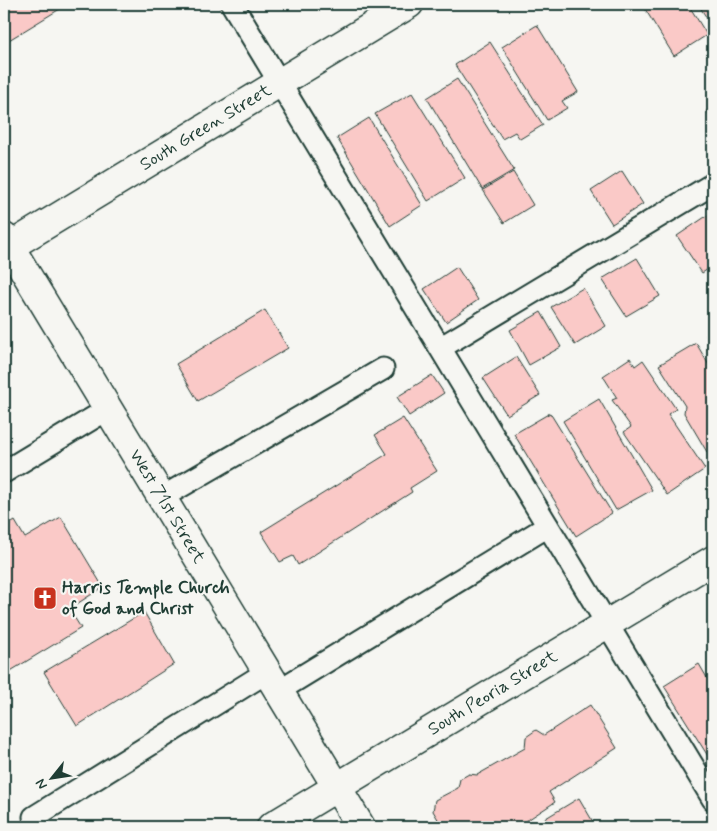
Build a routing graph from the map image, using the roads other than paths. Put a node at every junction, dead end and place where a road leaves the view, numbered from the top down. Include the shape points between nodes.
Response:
1 (232, 4) edge
2 (409, 4) edge
3 (280, 82) junction
4 (713, 184) edge
5 (6, 244) edge
6 (440, 348) junction
7 (383, 369) dead end
8 (108, 409) junction
9 (4, 472) edge
10 (161, 498) junction
11 (548, 526) junction
12 (713, 560) edge
13 (607, 624) junction
14 (272, 682) junction
15 (336, 788) junction
16 (713, 799) edge
17 (34, 817) dead end
18 (271, 827) edge
19 (361, 827) edge

1 - 3 lane
2 - 3 street, South Green Street
3 - 5 street, South Green Street
3 - 6 lane
4 - 6 lane
5 - 8 street, West 71st Street
6 - 11 lane
7 - 10 lane
8 - 9 lane
8 - 10 street, West 71st Street
10 - 14 street, West 71st Street
11 - 13 lane
11 - 14 lane
12 - 13 street, South Peoria Street
13 - 15 street, South Peoria Street
13 - 16 lane
14 - 15 street, West 71st Street
14 - 17 lane
15 - 18 street, South Peoria Street
15 - 19 street, West 71st Street

